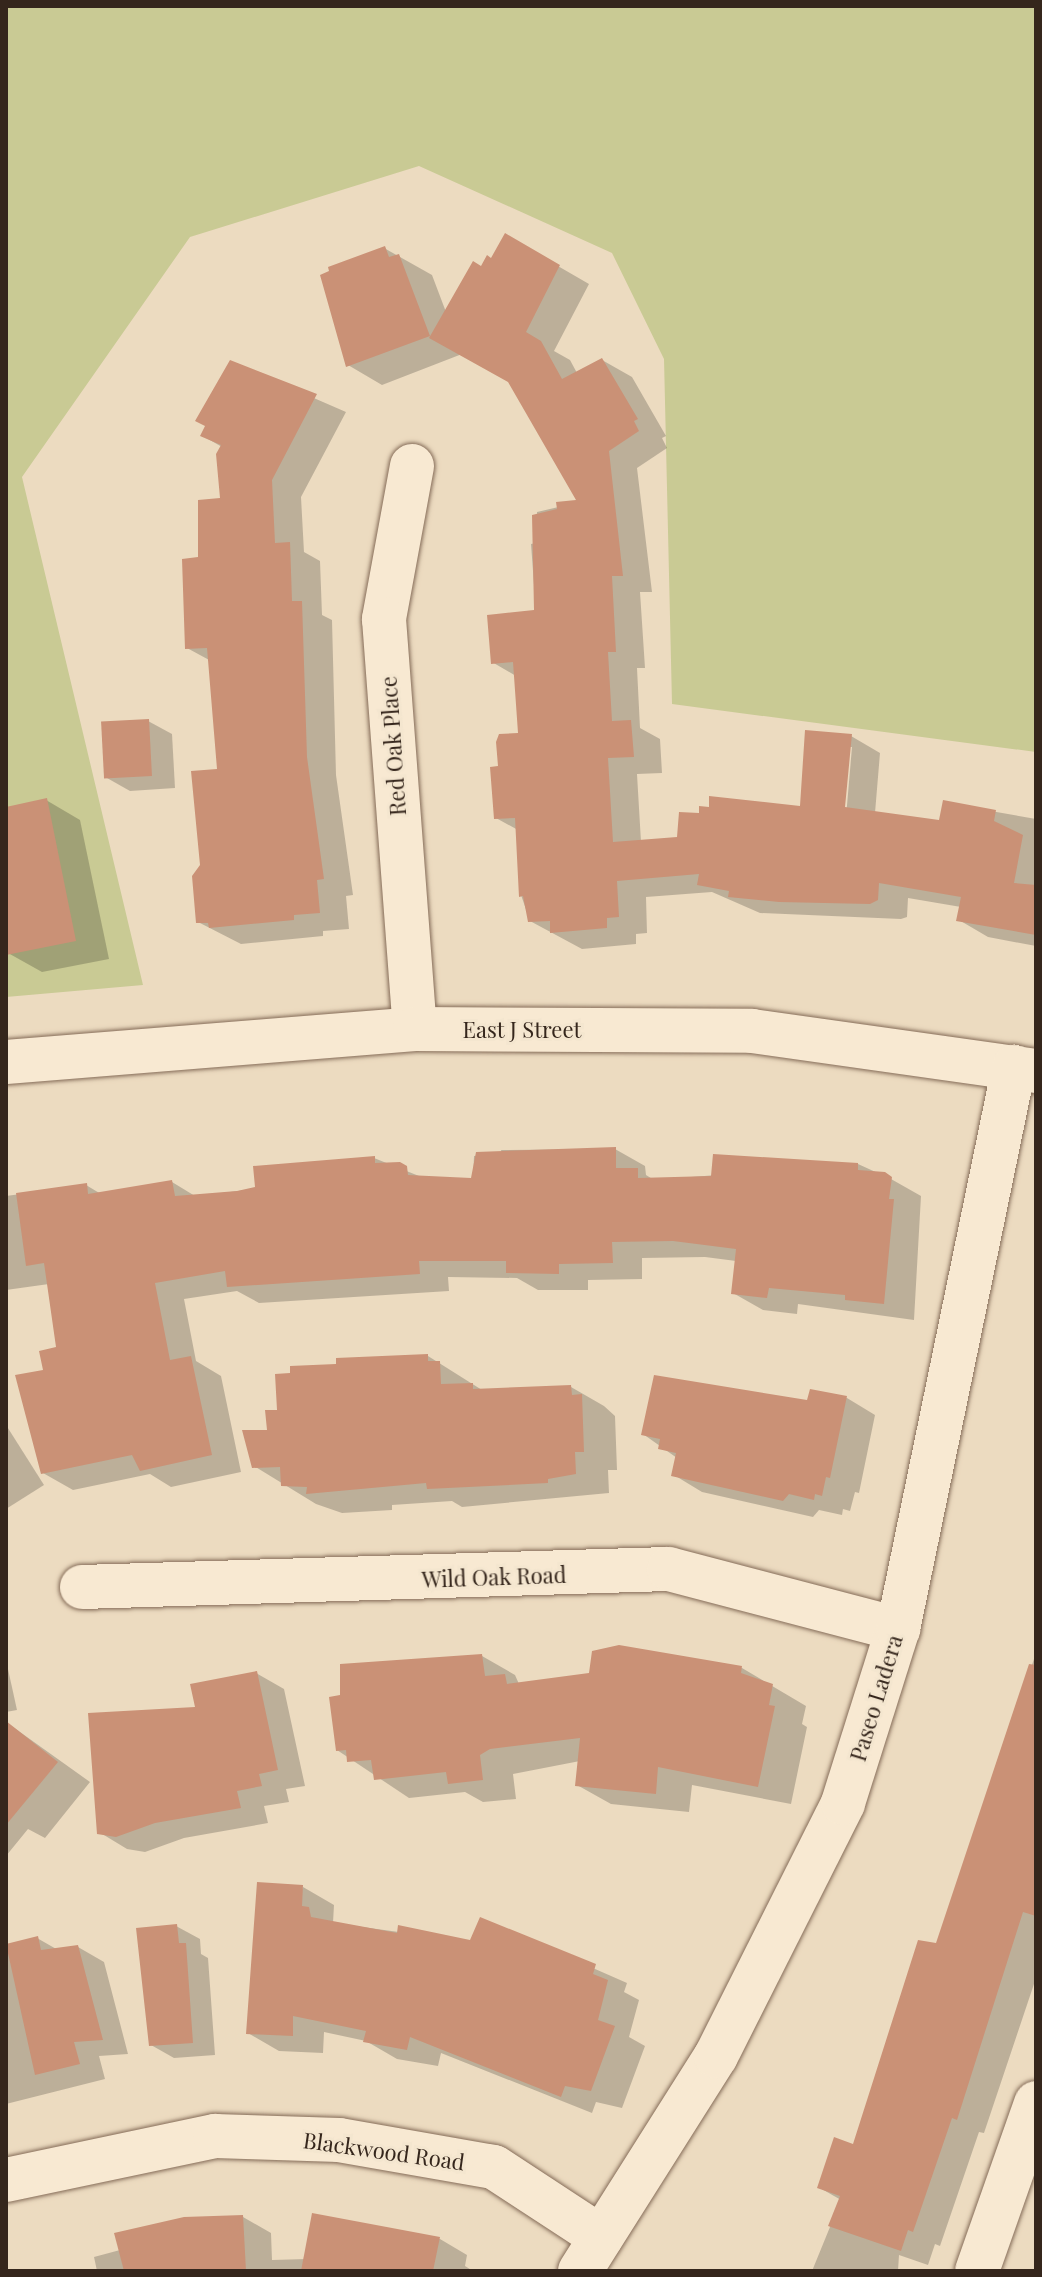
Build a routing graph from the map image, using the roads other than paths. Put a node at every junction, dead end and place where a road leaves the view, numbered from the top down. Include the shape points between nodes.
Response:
1 (412, 466) dead end
2 (415, 1029) junction
3 (6, 1062) edge
4 (1025, 1069) edge
5 (82, 1587) dead end
6 (898, 1629) junction
7 (1036, 2103) edge
8 (6, 2180) edge
9 (591, 2254) edge
10 (977, 2271) edge

1 - 2 street, Red Oak Place via 384,619
2 - 3 street, East J Street
2 - 4 street, East J Street via 752,1031
4 - 6 street, Paseo Ladera
5 - 6 street, Wild Oak Road via 669,1569
6 - 9 street, Paseo Ladera via 843,1803 716,2056
7 - 10 street
8 - 9 street, Blackwood Road via 215,2136 339,2140 494,2167

